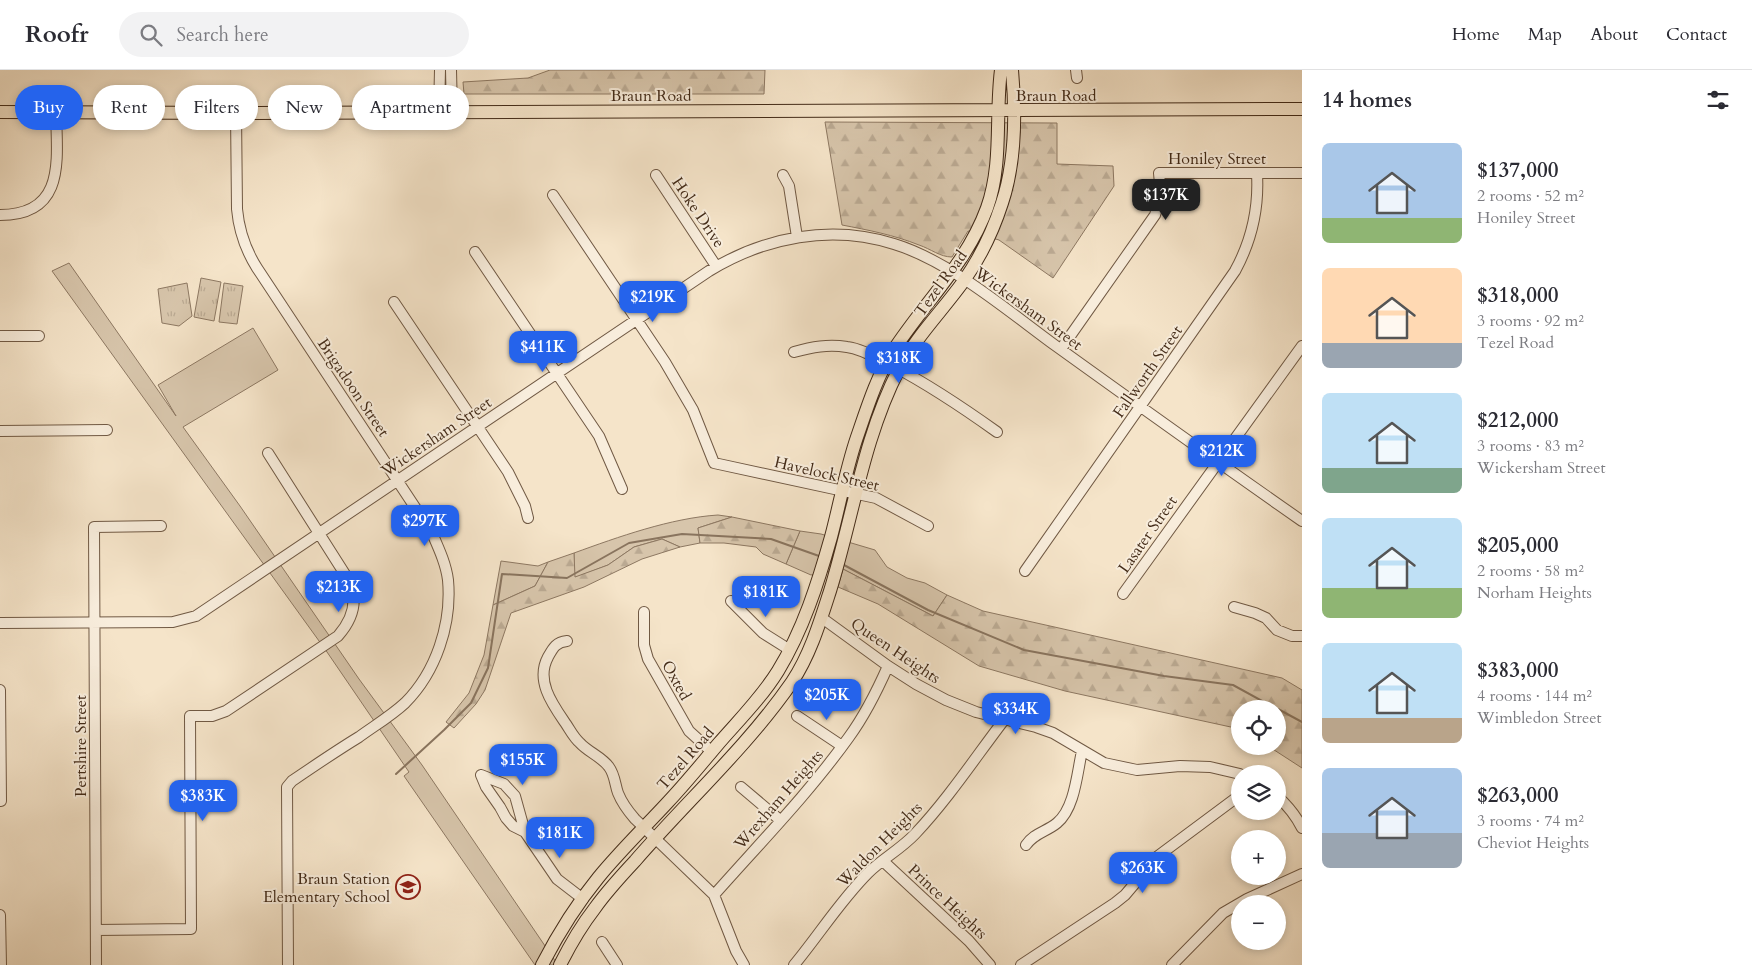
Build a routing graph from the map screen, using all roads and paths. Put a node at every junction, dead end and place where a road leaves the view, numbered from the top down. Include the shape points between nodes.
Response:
1 (440, 70) edge
2 (451, 70) edge
3 (1001, 70) edge
4 (1012, 70) edge
5 (442, 85) edge
6 (449, 85) edge
7 (1302, 109) edge
8 (999, 111) junction
9 (1014, 111) junction
10 (0, 112) edge
11 (15, 112) edge
12 (83, 112) edge
13 (352, 112) edge
14 (469, 112) edge
15 (175, 113) edge
16 (258, 113) edge
17 (56, 130) edge
18 (236, 130) edge
19 (1302, 173) edge
20 (1257, 174) junction
21 (656, 175) dead end
22 (783, 175) dead end
23 (553, 195) dead end
24 (0, 215) edge
25 (797, 237) junction
26 (475, 252) dead end
27 (716, 266) junction
28 (952, 272) junction
29 (964, 280) junction
30 (394, 302) dead end
31 (636, 319) junction
32 (0, 336) edge
33 (39, 336) dead end
34 (1302, 346) edge
35 (1061, 349) junction
36 (794, 352) dead end
37 (886, 363) junction
38 (899, 370) junction
39 (558, 373) junction
40 (1140, 406) junction
41 (478, 426) junction
42 (107, 430) dead end
43 (0, 431) edge
44 (997, 432) dead end
45 (268, 453) dead end
46 (1218, 462) junction
47 (398, 480) junction
48 (622, 489) dead end
49 (842, 492) junction
50 (855, 495) junction
51 (1300, 516) edge
52 (528, 518) dead end
53 (161, 526) dead end
54 (928, 526) dead end
55 (319, 534) junction
56 (824, 557) junction
57 (839, 562) junction
58 (1025, 571) dead end
59 (1123, 594) dead end
60 (731, 601) dead end
61 (1234, 607) dead end
62 (644, 612) dead end
63 (822, 618) junction
64 (0, 622) edge
65 (95, 623) junction
66 (1302, 636) edge
67 (567, 641) dead end
68 (790, 650) junction
69 (888, 666) junction
70 (0, 690) edge
71 (797, 716) dead end
72 (1004, 720) junction
73 (842, 746) junction
74 (1082, 751) junction
75 (712, 752) junction
76 (1231, 772) edge
77 (741, 787) dead end
78 (1, 801) edge
79 (1231, 801) edge
80 (1286, 806) edge
81 (780, 820) junction
82 (645, 828) junction
83 (1302, 828) edge
84 (525, 832) junction
85 (656, 837) junction
86 (1026, 845) dead end
87 (883, 861) junction
88 (1302, 874) edge
89 (714, 895) junction
90 (583, 899) junction
91 (0, 915) edge
92 (96, 930) junction
93 (602, 942) dead end
94 (2, 965) edge
95 (96, 965) edge
96 (288, 965) edge
97 (542, 965) edge
98 (560, 965) edge
99 (618, 965) edge
100 (744, 965) edge
101 (794, 965) edge
102 (990, 965) edge
103 (1020, 965) edge
104 (1172, 965) edge

1 - 5 street
2 - 6 street
3 - 8 main road, Tezel Road
4 - 9 main road, Tezel Road
7 - 9 main road, Braun Road
8 - 9 main road, Braun Road
8 - 14 main road, Braun Road
8 - 28 main road, Tezel Road via 996,169 987,208
9 - 29 main road, Tezel Road via 1012,150 1003,200 980,255
10 - 11 main road, Braun Road
12 - 15 main road, Braun Road
13 - 16 main road, Braun Road
17 - 24 street via 57,166 47,195 32,208 18,214
18 - 47 street, Brigadoon Street via 237,209 245,246
19 - 20 street, Honiley Street
20 - 35 street, Honiley Street via 1159,173 1161,195 1153,220
20 - 40 street, Fallworth Street via 1257,208 1243,256
21 - 27 street, Hoke Drive
22 - 25 street via 789,186
23 - 31 street
25 - 27 street, Wickersham Street via 756,247
25 - 28 street, Wickersham Street via 846,235 893,243
26 - 39 street
27 - 31 street, Wickersham Street
28 - 29 street, Wickersham Street
28 - 37 main road, Tezel Road
29 - 35 street, Wickersham Street
29 - 38 main road, Tezel Road via 913,345
30 - 41 street
31 - 39 street, Wickersham Street
31 - 49 street, Havelock Street via 693,410 714,462
32 - 33 street
34 - 46 street, Lasater Street
35 - 40 street, Wickersham Street
36 - 37 street via 821,346 848,347
37 - 38 street
37 - 49 main road, Tezel Road via 857,437
38 - 44 street via 937,390
38 - 50 main road, Tezel Road via 868,446
39 - 41 street, Wickersham Street
39 - 48 street via 599,436
40 - 46 street, Wickersham Street
40 - 58 street, Fallworth Street
41 - 47 street, Wickersham Street
41 - 52 street via 517,487
42 - 43 street
45 - 55 street
46 - 51 street, Wickersham Street
46 - 59 street, Lasater Street
47 - 55 street, Wickersham Street
47 - 96 street, Brigadoon Street via 432,534 444,564 448,595 444,634 426,674 406,701 287,787
49 - 50 street, Havelock Street
49 - 56 main road, Tezel Road
50 - 54 street, Havelock Street via 884,501
50 - 57 main road, Tezel Road
53 - 65 street, Pertshire Street via 94,527
55 - 65 street, Wickersham Street via 196,616 173,622
55 - 92 street via 350,583 354,602 347,625 338,636 226,711 212,716 190,716 191,928
56 - 57 street
56 - 68 main road, Tezel Road via 807,611
57 - 63 main road, Tezel Road
60 - 68 street via 763,633
61 - 66 street via 1266,618 1277,630
62 - 75 street, Oxted via 644,645 648,659 689,731
63 - 69 street, Queen Heights
63 - 85 main road, Tezel Road via 794,679 742,745
64 - 65 street, Wickersham Street
65 - 92 street, Pertshire Street
67 - 82 street via 556,645 547,660 544,673 546,694 578,742 609,767 625,807
68 - 75 main road, Tezel Road via 777,672
69 - 72 street, Queen Heights via 946,700
69 - 73 street, Wrexham Heights via 872,700
70 - 78 street
71 - 73 street
72 - 74 street, Queen Heights via 1053,733
72 - 87 street, Waldon Heights via 930,817
73 - 81 street, Wrexham Heights
74 - 76 street, Queen Heights via 1104,763 1126,769 1195,766
74 - 86 street via 1066,812 1058,822 1034,835
75 - 82 main road, Tezel Road
77 - 81 street
79 - 103 street via 1158,856 1115,903
80 - 83 street
81 - 89 street, Wrexham Heights
82 - 85 street
82 - 90 main road, Tezel Road via 598,878
84 - 84 street via 515,796 504,784 481,775 506,818
84 - 90 street via 557,879
85 - 89 street
85 - 98 main road, Tezel Road via 596,906
87 - 101 street, Waldon Heights via 847,897
87 - 102 street, Prince Heights via 969,941
88 - 104 street via 1223,913
89 - 100 street
90 - 97 main road, Tezel Road
91 - 94 street
92 - 95 street, Pertshire Street
93 - 99 street

